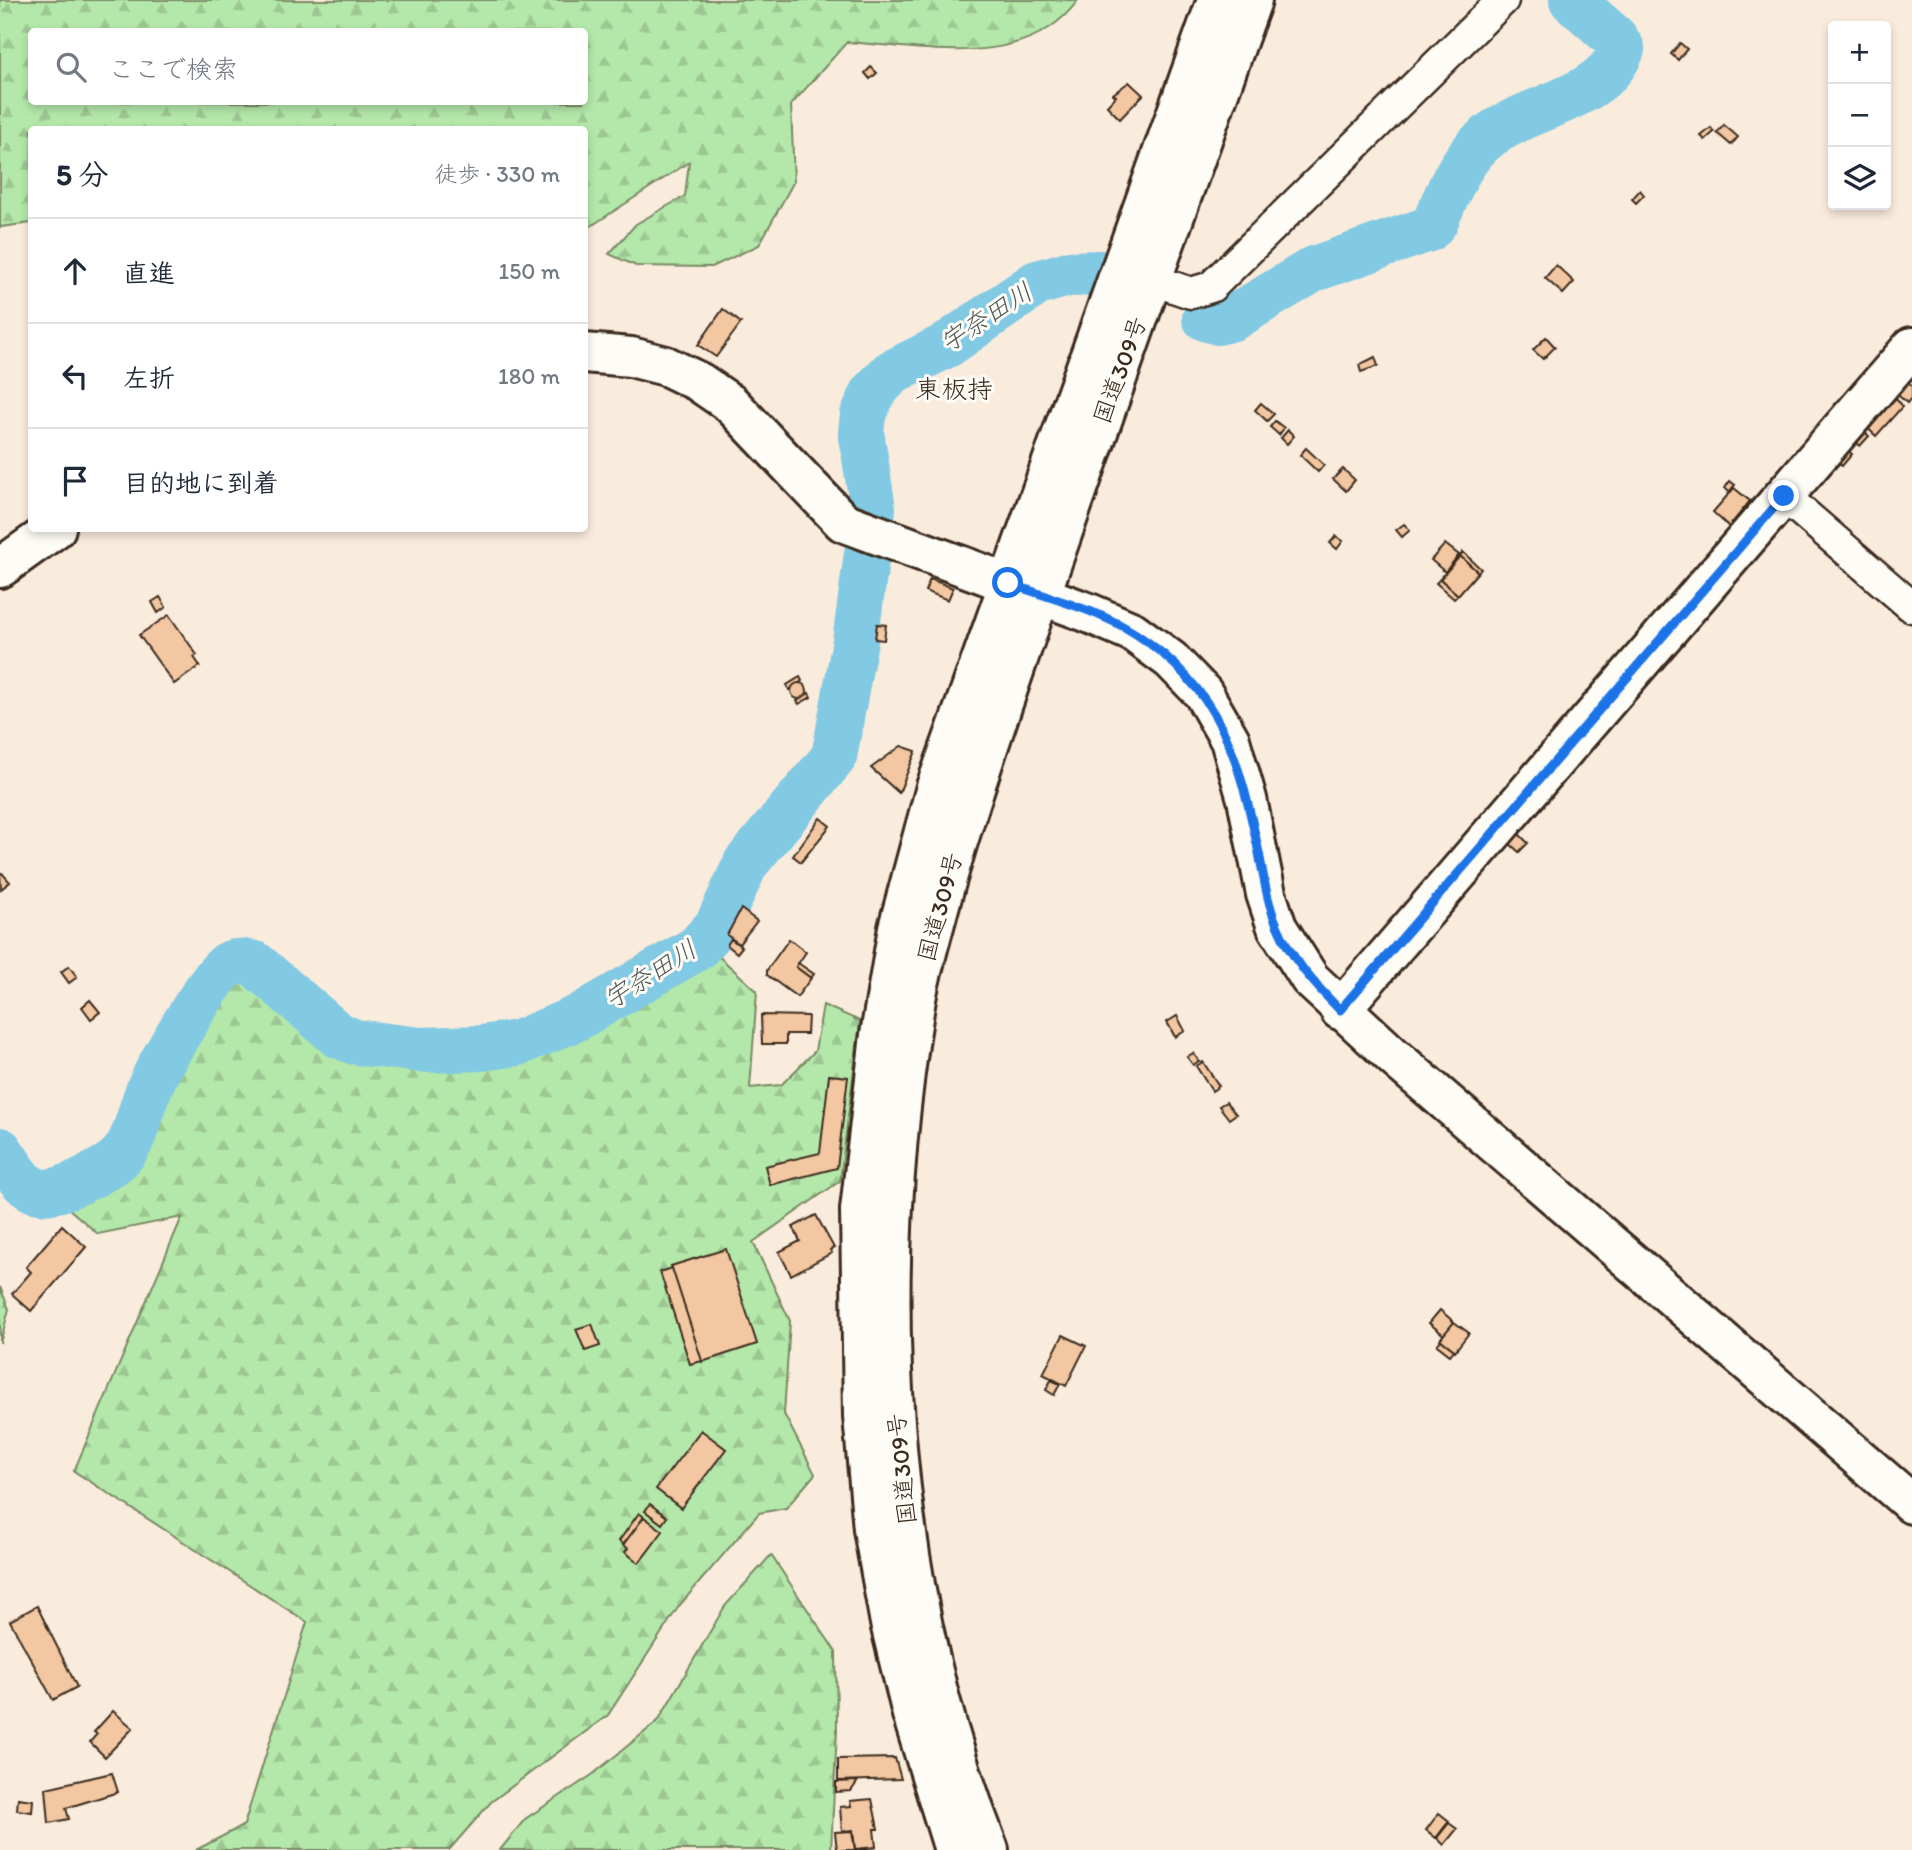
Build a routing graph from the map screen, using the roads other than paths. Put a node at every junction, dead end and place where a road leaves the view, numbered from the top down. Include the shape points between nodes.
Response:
1 (1217, 0) edge
2 (1252, 0) edge
3 (1503, 0) edge
4 (1136, 274) junction
5 (1912, 347) edge
6 (588, 353) edge
7 (1784, 496) junction
8 (50, 532) edge
9 (0, 568) edge
10 (1024, 589) junction
11 (1912, 607) edge
12 (1340, 1010) junction
13 (1912, 1504) edge
14 (954, 1850) edge
15 (989, 1850) edge

1 - 4 main road, 国道309号
2 - 4 main road, 国道309号
3 - 4 street via 1211,287 1191,293
4 - 10 main road, 国道309号
5 - 7 main road
6 - 10 main road via 666,366 699,382 732,404 843,522
7 - 11 street
7 - 12 main road
8 - 9 main road
10 - 12 main road via 1133,632 1171,660 1203,693 1239,767 1266,894 1278,927 1310,979
10 - 14 main road, 国道309号 via 936,787 898,928 870,1104 860,1210 863,1416 873,1529 912,1714
10 - 15 main road, 国道309号 via 915,1002 892,1217 891,1339 915,1586 928,1653
12 - 13 main road

